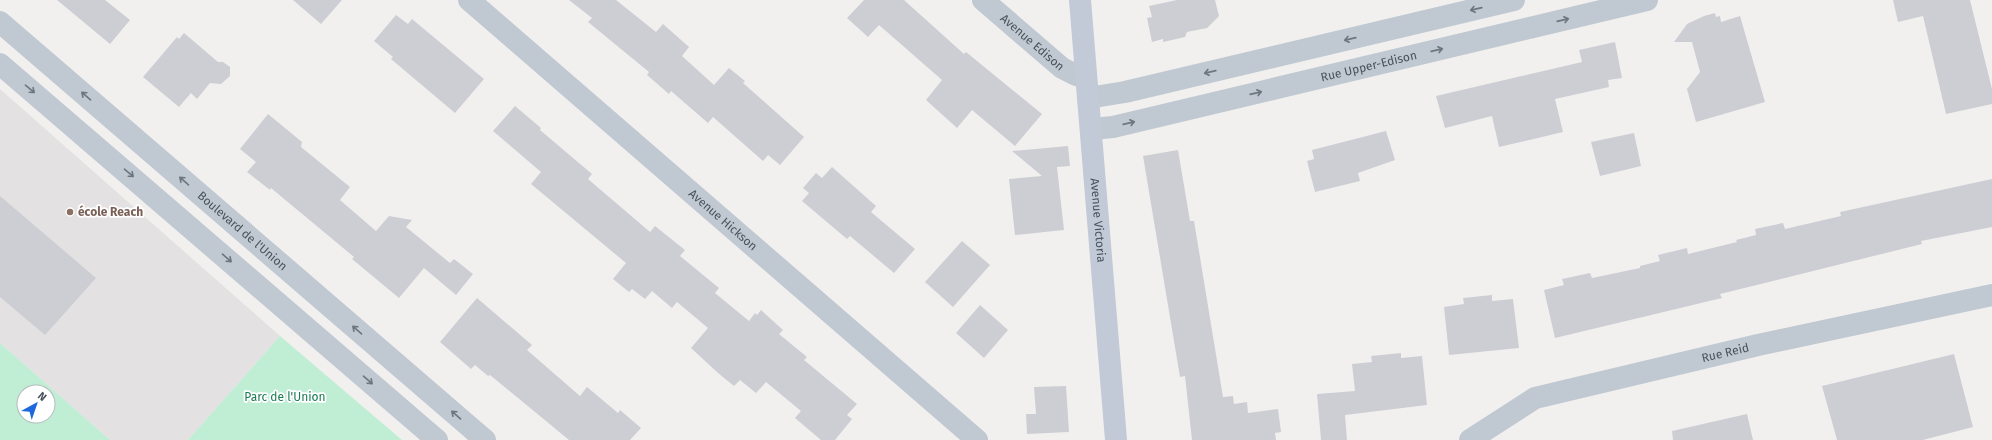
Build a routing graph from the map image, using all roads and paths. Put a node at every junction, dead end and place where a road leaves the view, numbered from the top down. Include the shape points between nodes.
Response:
1 (469, 0) edge
2 (983, 0) edge
3 (1080, 0) edge
4 (1514, 0) edge
5 (1647, 0) edge
6 (0, 22) edge
7 (0, 64) edge
8 (1086, 76) junction
9 (1088, 98) junction
10 (1091, 129) junction
11 (1992, 295) edge
12 (438, 440) edge
13 (485, 440) edge
14 (977, 440) edge
15 (1116, 440) edge
16 (1470, 440) edge

1 - 14 street, Avenue Hickson
2 - 8 street, Avenue Edison via 1062,68 1076,75
3 - 8 street, Avenue Victoria
4 -> 9 street via 1125,92
10 -> 5 street, Rue Upper-Edison via 1113,127
13 -> 6 street, Boulevard de l'Union
7 -> 12 street
8 - 9 street, Avenue Victoria
9 - 10 street, Avenue Victoria
10 - 15 street, Avenue Victoria
11 - 16 street, Rue Reid via 1758,345 1535,398

